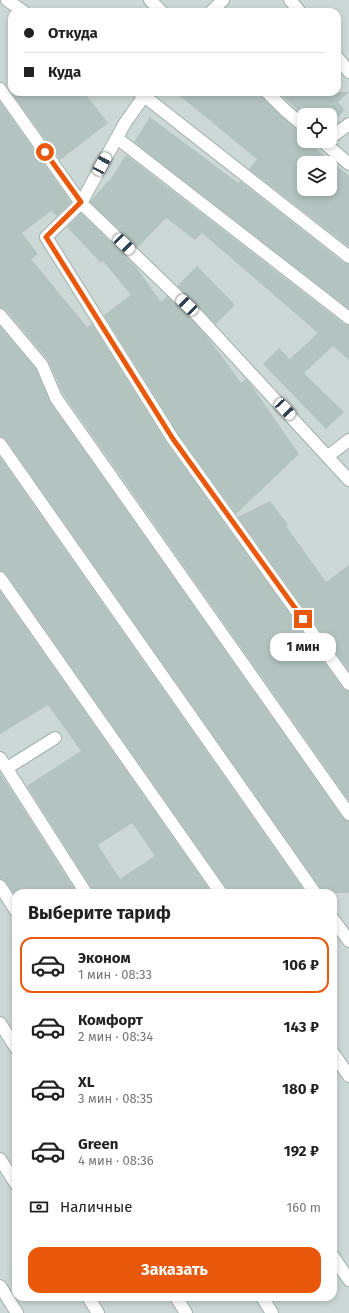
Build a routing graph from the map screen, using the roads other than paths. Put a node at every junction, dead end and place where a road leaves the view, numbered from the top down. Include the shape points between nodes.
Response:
1 (7, 0) edge
2 (150, 0) edge
3 (223, 0) edge
4 (290, 0) edge
5 (18, 8) edge
6 (158, 8) edge
7 (215, 8) edge
8 (297, 8) edge
9 (341, 62) edge
10 (349, 72) edge
11 (0, 89) edge
12 (142, 96) edge
13 (148, 96) edge
14 (271, 96) edge
15 (297, 120) edge
16 (349, 124) edge
17 (337, 132) edge
18 (117, 138) junction
19 (332, 148) edge
20 (349, 164) edge
21 (81, 202) junction
22 (349, 257) edge
23 (0, 315) edge
24 (349, 318) edge
25 (349, 440) edge
26 (0, 444) edge
27 (328, 456) junction
28 (349, 480) edge
29 (0, 578) edge
30 (349, 684) edge
31 (55, 738) dead end
32 (0, 758) edge
33 (7, 768) junction
34 (348, 809) edge
35 (0, 886) edge
36 (83, 889) edge
37 (218, 889) edge
38 (312, 889) edge
39 (12, 905) edge
40 (337, 924) edge
41 (349, 941) edge
42 (0, 1023) edge
43 (12, 1042) edge
44 (337, 1059) edge
45 (349, 1076) edge
46 (0, 1159) edge
47 (12, 1178) edge
48 (337, 1262) edge
49 (349, 1280) edge
50 (0, 1286) edge
51 (90, 1301) edge
52 (178, 1301) edge
53 (264, 1301) edge
54 (17, 1313) edge
55 (98, 1313) edge
56 (186, 1313) edge
57 (272, 1313) edge

1 - 5 lane
2 - 6 lane
3 - 7 lane
4 - 8 lane
9 - 10 lane
11 - 21 lane
12 - 18 lane
13 - 22 lane
14 - 15 lane
16 - 17 lane
18 - 21 lane
18 - 24 lane
19 - 20 lane
21 - 27 lane via 198,316
21 - 30 lane via 46,237 173,439
23 - 34 lane via 42,365 56,398
25 - 27 lane
26 - 38 lane
27 - 28 lane
29 - 37 lane
31 - 33 lane
32 - 33 lane
33 - 36 lane
35 - 39 lane
40 - 41 lane
42 - 43 lane
44 - 45 lane
46 - 47 lane
48 - 49 lane
50 - 54 lane
51 - 55 lane
52 - 56 lane
53 - 57 lane

